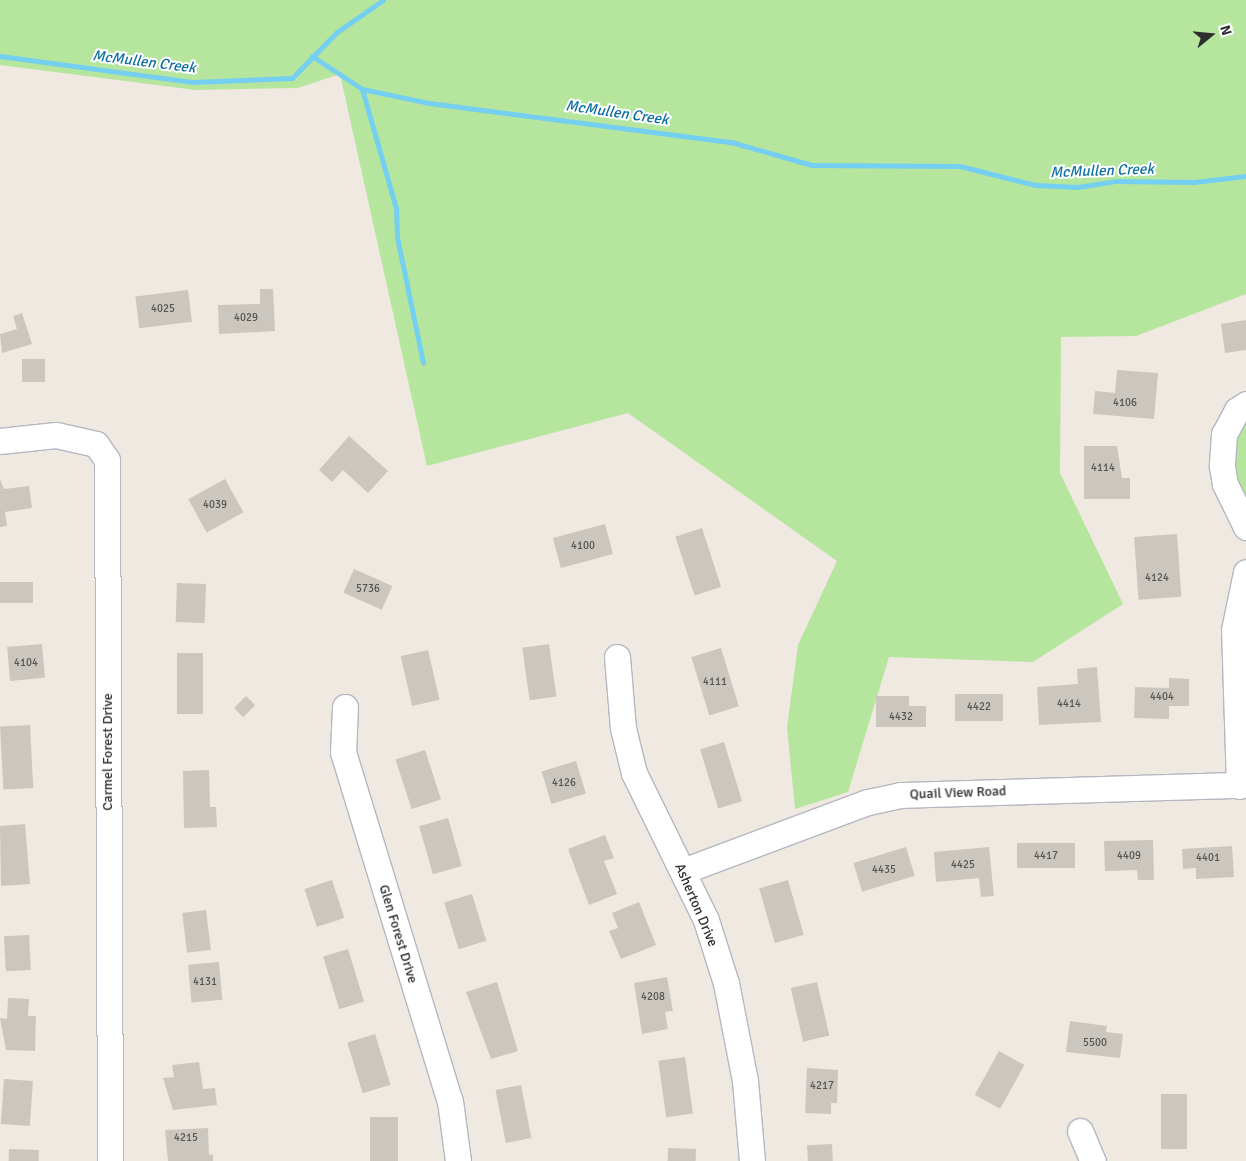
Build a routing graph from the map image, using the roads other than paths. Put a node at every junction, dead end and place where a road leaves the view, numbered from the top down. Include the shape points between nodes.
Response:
1 (1246, 404) edge
2 (0, 441) edge
3 (1246, 527) edge
4 (1246, 572) edge
5 (617, 657) dead end
6 (345, 707) dead end
7 (1242, 785) edge
8 (683, 872) junction
9 (1080, 1131) dead end
10 (110, 1161) edge
11 (458, 1161) edge
12 (752, 1161) edge
13 (1094, 1161) edge

1 - 3 street via 1228,423 1222,458 1225,484
2 - 10 street, Carmel Forest Drive via 56,435 96,444 107,460
4 - 7 street via 1234,630
5 - 8 street, Asherton Drive via 622,728 634,773
6 - 11 street, Glen Forest Drive via 343,752 450,1101
7 - 8 street, Quail View Road via 900,795 868,802
8 - 12 street, Asherton Drive via 706,920 726,983 746,1081
9 - 13 street

